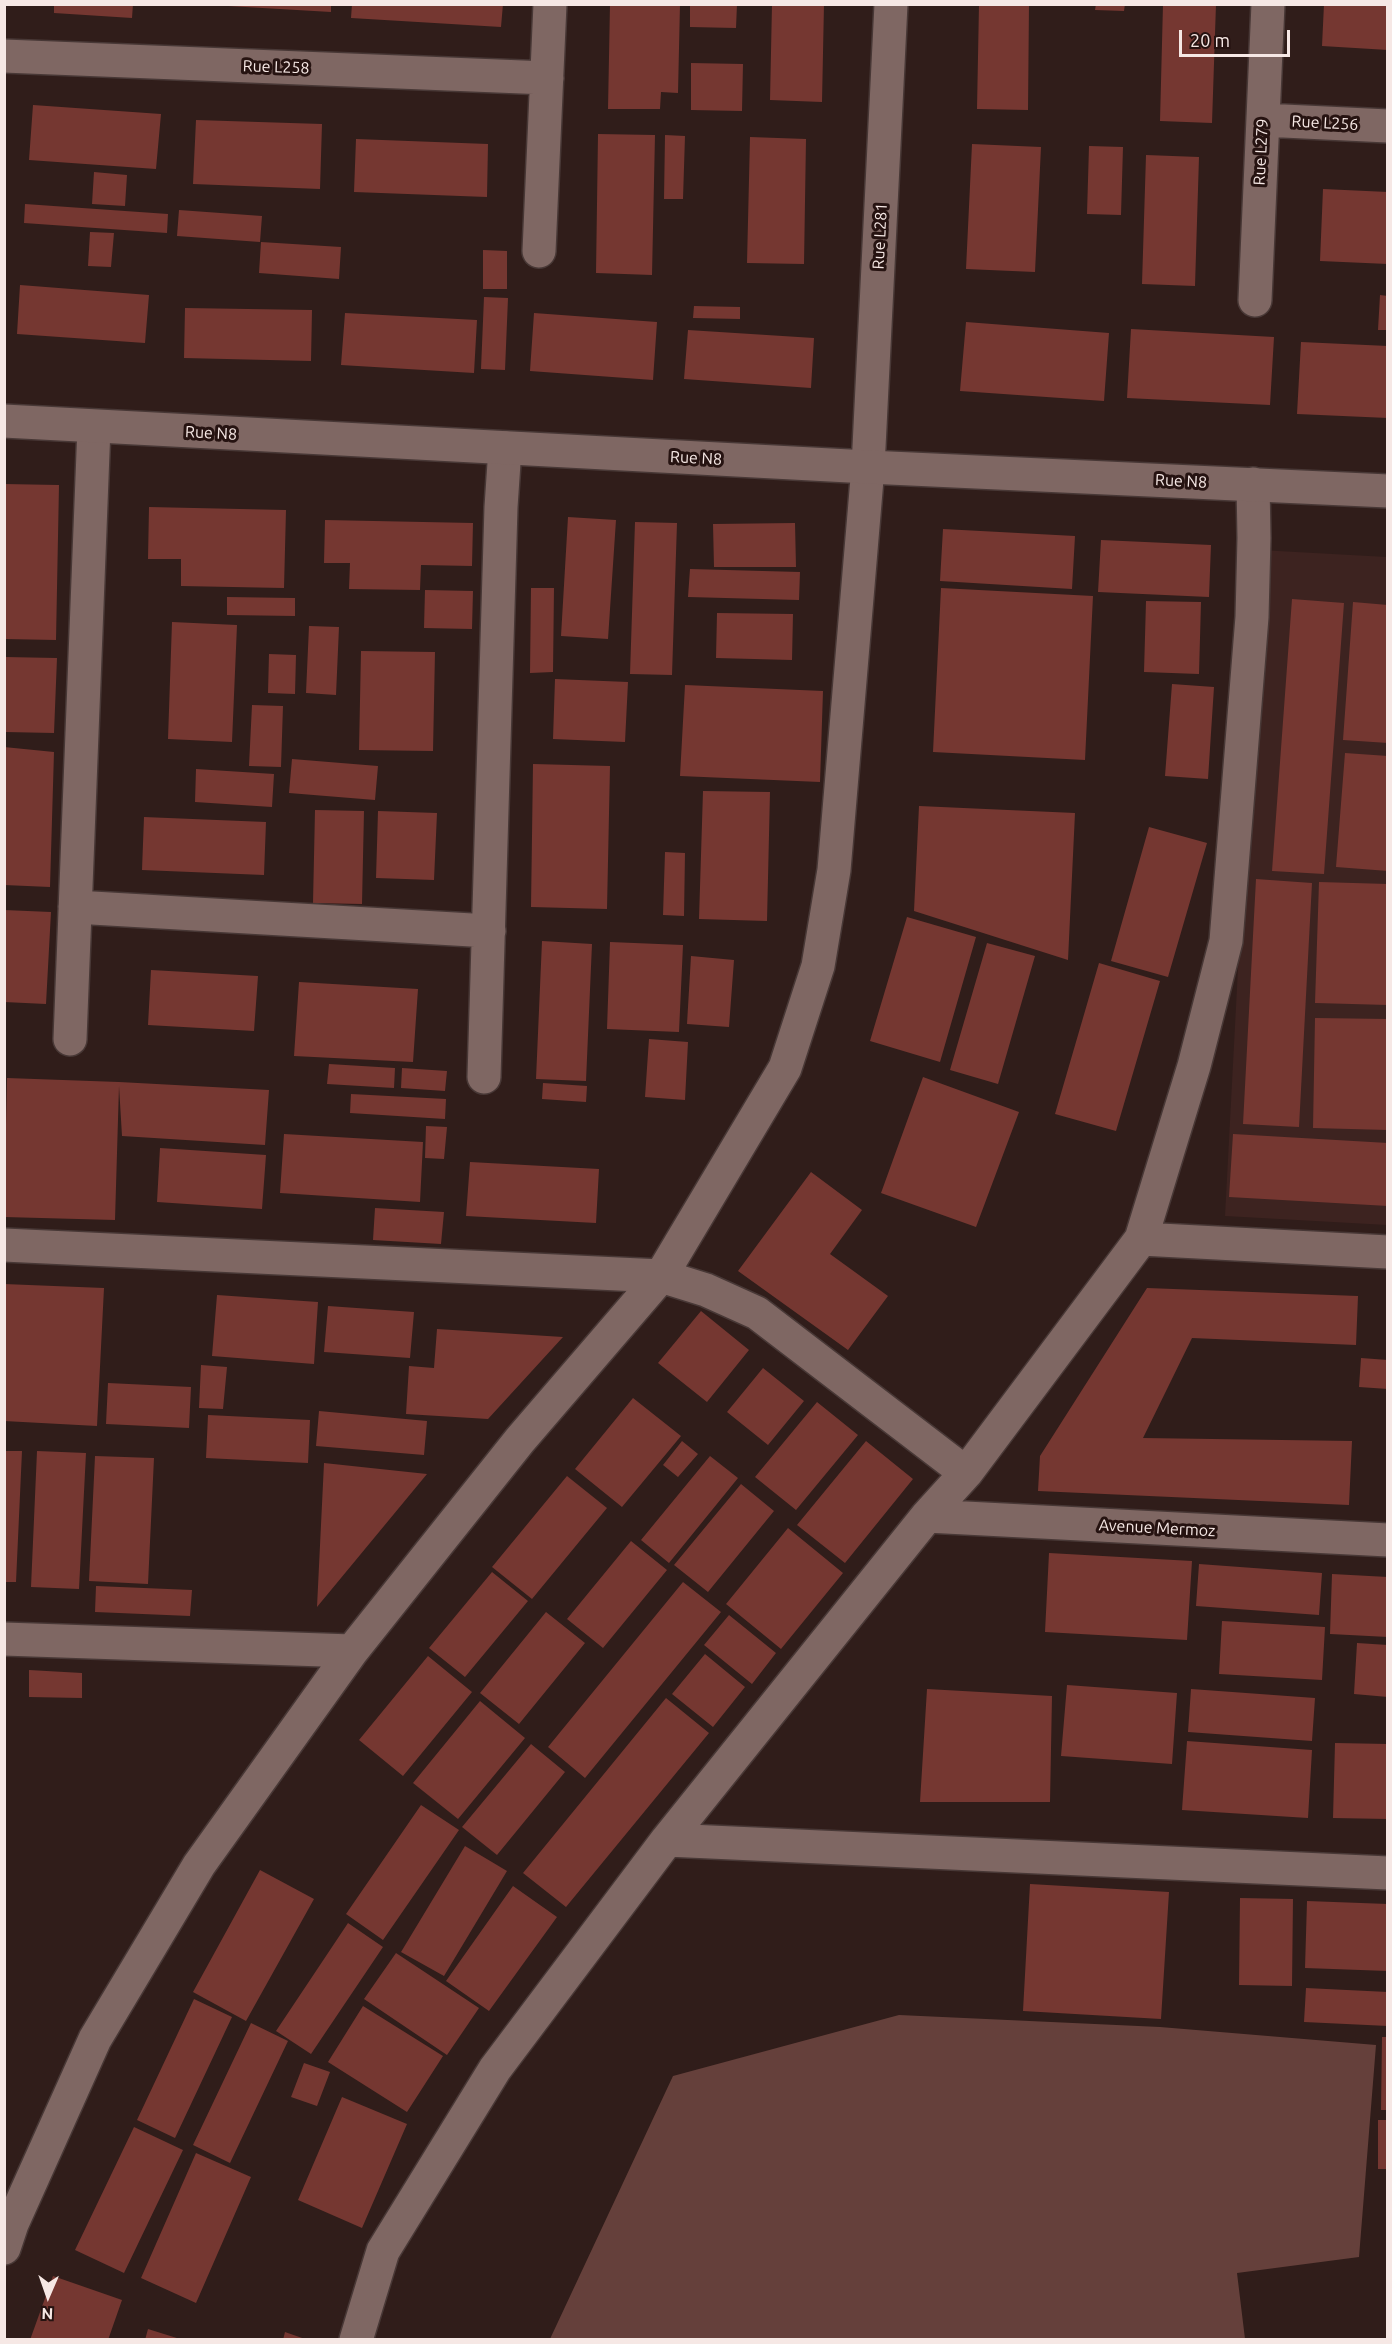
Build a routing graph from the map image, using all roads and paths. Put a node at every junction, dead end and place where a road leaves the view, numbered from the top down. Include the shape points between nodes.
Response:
1 (550, 4) edge
2 (891, 4) edge
3 (1268, 4) edge
4 (4, 56) edge
5 (547, 78) junction
6 (1263, 120) junction
7 (1388, 126) edge
8 (539, 250) dead end
9 (1255, 300) dead end
10 (4, 422) edge
11 (93, 427) junction
12 (505, 448) junction
13 (868, 467) junction
14 (1253, 484) junction
15 (1388, 490) edge
16 (75, 907) junction
17 (489, 932) junction
18 (70, 1039) dead end
19 (484, 1077) dead end
20 (1141, 1239) junction
21 (4, 1245) edge
22 (1388, 1252) edge
23 (661, 1276) junction
24 (966, 1473) junction
25 (927, 1516) junction
26 (1388, 1540) edge
27 (4, 1639) edge
28 (352, 1651) junction
29 (667, 1840) junction
30 (1388, 1873) edge
31 (4, 2248) edge
32 (356, 2340) edge

1 - 5 street
2 - 13 street, Rue L281
3 - 6 street, Rue L279
4 - 5 street, Rue L258
5 - 8 street
6 - 7 street, Rue L256
6 - 9 street, Rue L279
10 - 11 street, Rue N8
11 - 12 street, Rue N8
11 - 16 street
12 - 13 street, Rue N8
12 - 17 street
13 - 14 street, Rue N8
13 - 23 street, Rue L281 via 834,870 818,966 785,1068
14 - 15 street, Rue N8
14 - 20 street via 1252,617 1226,941 1194,1066
16 - 17 street
16 - 18 street
17 - 19 street
20 - 22 street
20 - 24 street
21 - 23 street
23 - 24 street via 706,1290 757,1313
23 - 28 street, Rue L281 via 520,1440
24 - 25 street
25 - 26 street, Avenue Mermoz
25 - 29 street
27 - 28 street
28 - 31 street, Rue L281 via 199,1865 95,2039
29 - 30 street
29 - 32 street via 495,2069 383,2251

